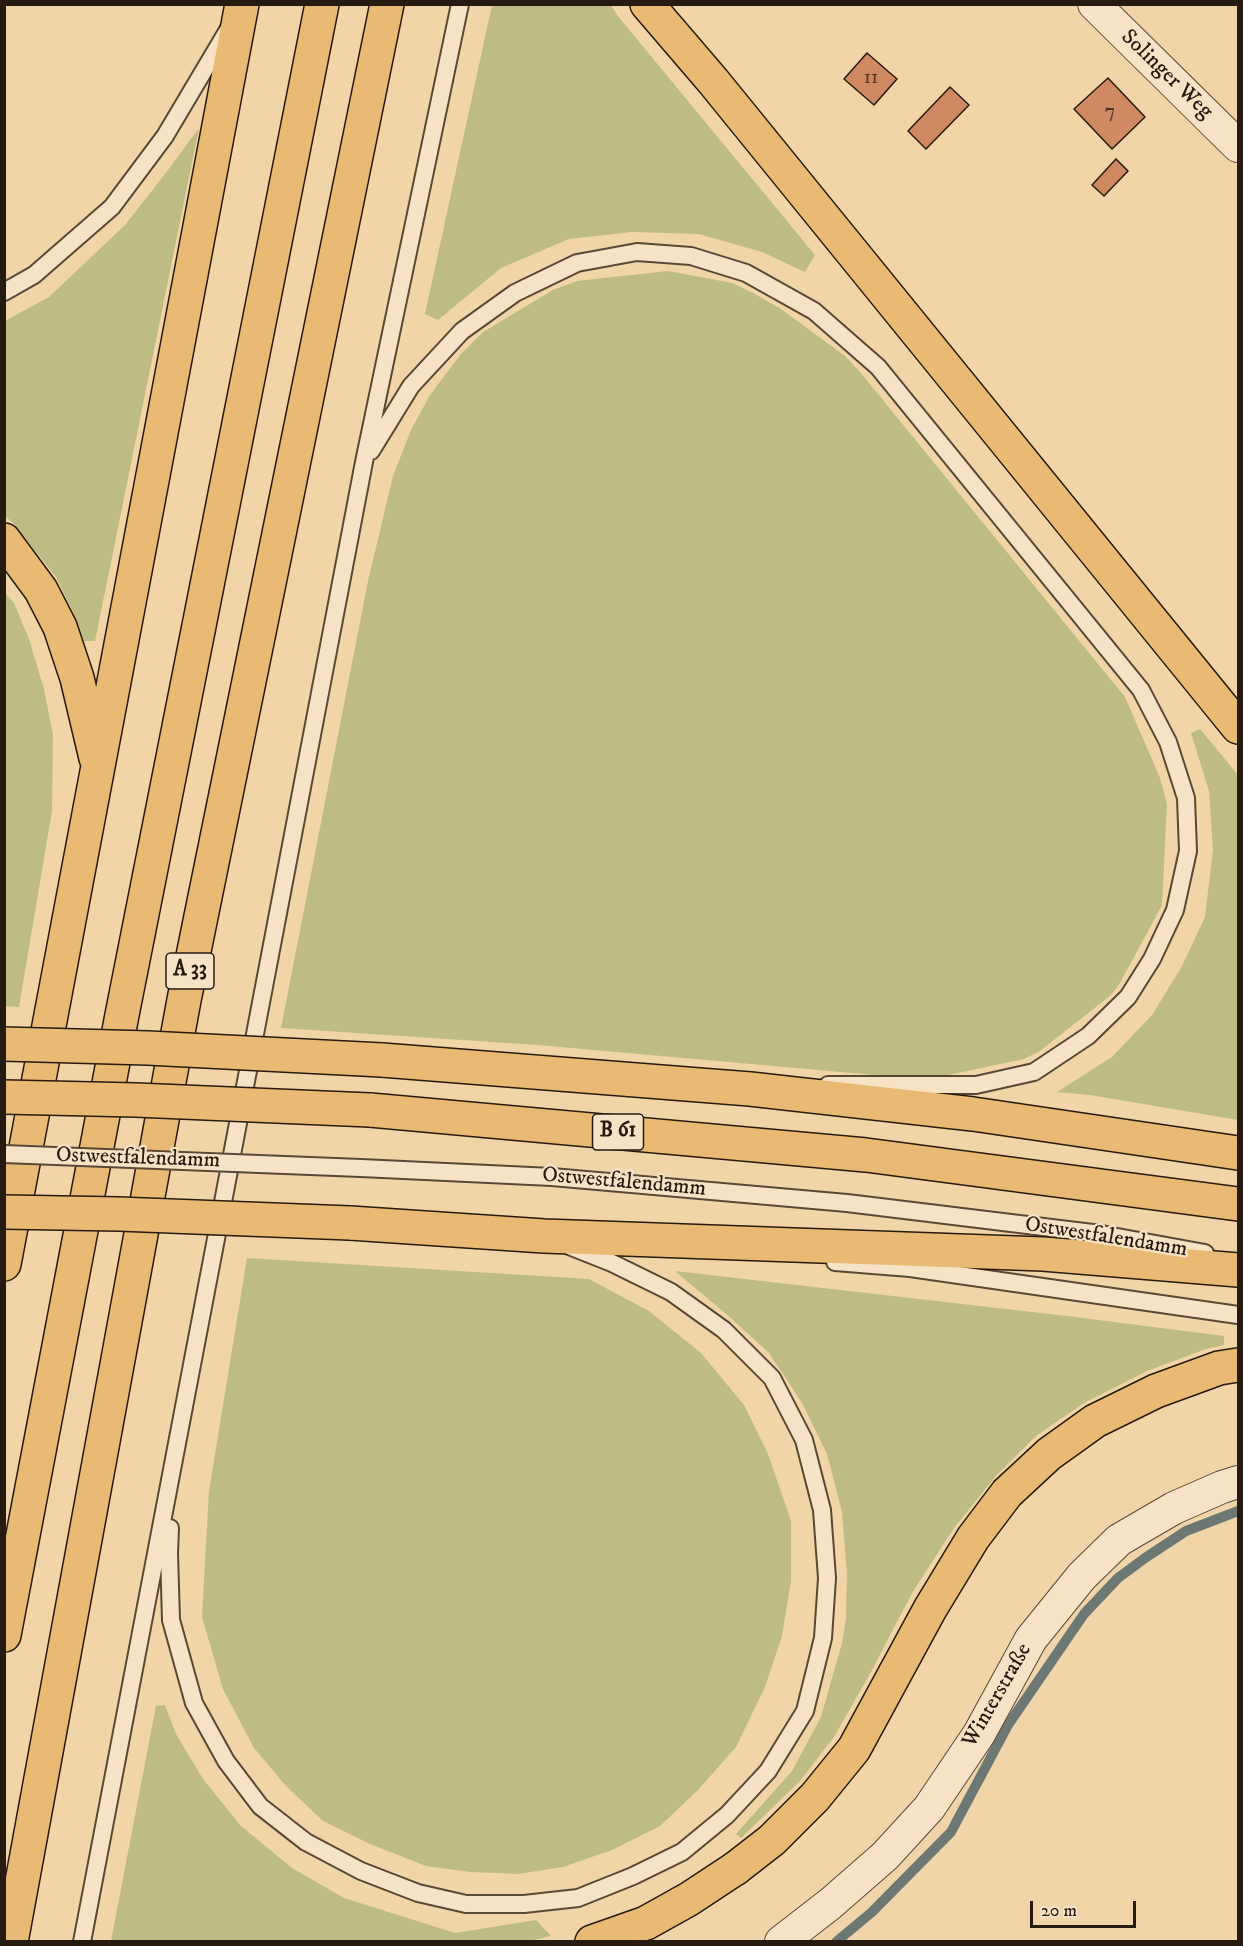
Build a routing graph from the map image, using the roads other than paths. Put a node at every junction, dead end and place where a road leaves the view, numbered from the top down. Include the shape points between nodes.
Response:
1 (322, 4) edge
2 (387, 4) edge
3 (460, 4) edge
4 (648, 4) edge
5 (1094, 4) edge
6 (242, 5) edge
7 (1239, 146) edge
8 (4, 292) edge
9 (364, 462) junction
10 (4, 540) edge
11 (1239, 727) edge
12 (99, 771) junction
13 (4, 1044) edge
14 (750, 1089) junction
15 (4, 1097) edge
16 (1239, 1153) edge
17 (4, 1154) edge
18 (1239, 1204) edge
19 (4, 1212) edge
20 (544, 1236) junction
21 (1239, 1259) edge
22 (4, 1264) edge
23 (1239, 1270) edge
24 (1239, 1315) edge
25 (1239, 1365) edge
26 (175, 1455) junction
27 (1239, 1482) edge
28 (4, 1635) edge
29 (11, 1941) edge
30 (82, 1941) edge
31 (592, 1941) edge
32 (781, 1941) edge

1 - 28 highway, A 33
2 - 29 highway, A 33 via 184,1000
3 - 9 lane
4 - 11 highway
5 - 7 street, Solinger Weg
6 - 8 lane via 165,136 112,207 34,275
6 - 12 highway
9 - 14 lane via 411,386 462,331 514,293 577,263 637,252 691,256 746,273 814,311 878,367 1141,690 1168,742 1186,798 1188,851 1175,910 1152,959 1128,997 1088,1036 1034,1072 976,1085 851,1083
9 - 26 lane
10 - 12 highway via 40,590 60,627 77,678
12 - 22 highway
13 - 14 highway, bridge via 382,1060
14 - 16 highway via 973,1114
15 - 18 highway, B 61, bridge via 370,1110 866,1155
17 - 21 lane, Ostwestfalendamm / B 61, bridge via 552,1177 847,1203 1101,1234
19 - 20 highway, bridge via 350,1223
20 - 23 highway via 1043,1254
20 - 24 lane via 910,1268
20 - 26 lane via 671,1292 724,1329 772,1378 804,1440 822,1510 827,1578 823,1638 805,1711 768,1771 727,1815 682,1852 578,1898 524,1904 466,1904 418,1893 370,1874 306,1842 260,1806 226,1761 194,1703 171,1620 169,1553
25 - 31 highway via 1219,1368 1156,1391 1095,1421 1049,1454 1007,1493 973,1538 854,1749 815,1797 772,1840 689,1899 646,1923
26 - 30 lane
27 - 32 street, Winterstraße via 1174,1508 1119,1540 1082,1576 1031,1639 979,1734 929,1808 885,1856

